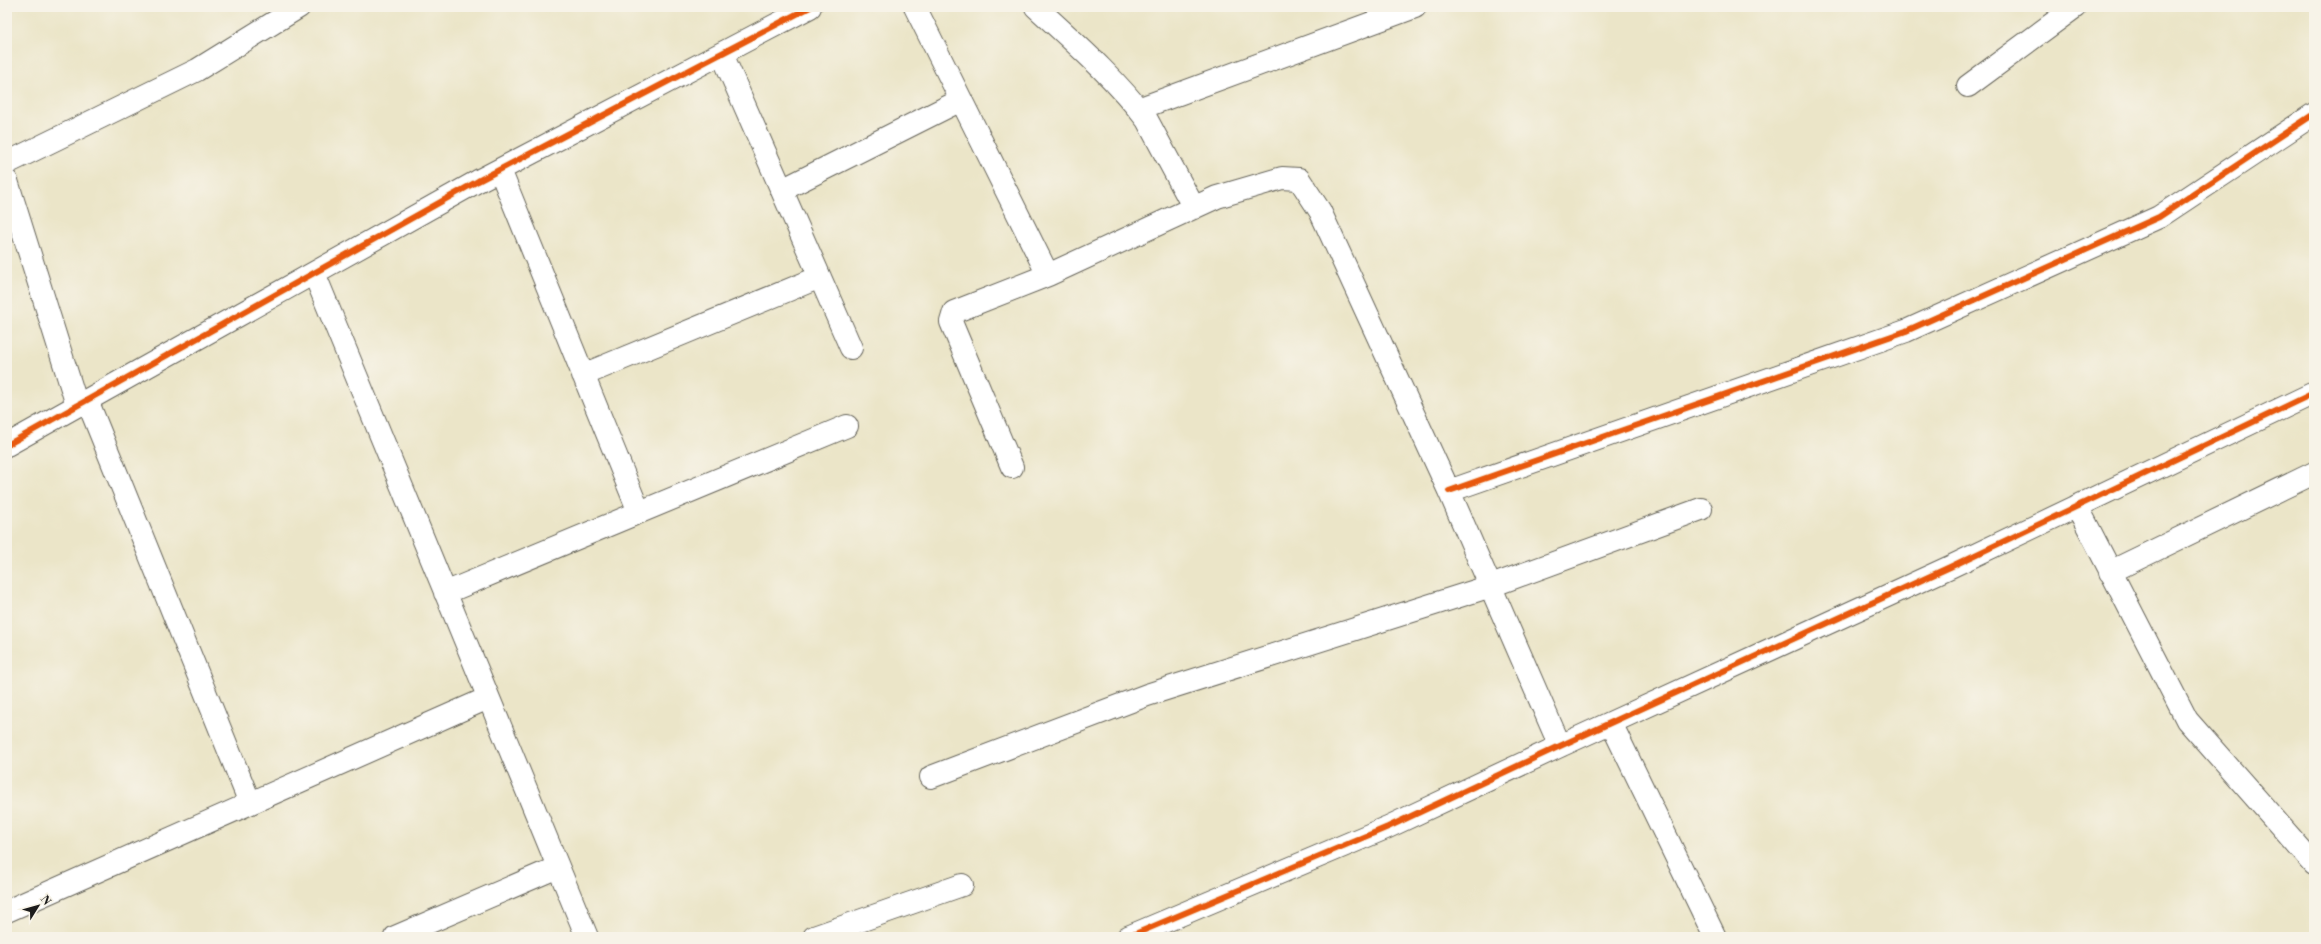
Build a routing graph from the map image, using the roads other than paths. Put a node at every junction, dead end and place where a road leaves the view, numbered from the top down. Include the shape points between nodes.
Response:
1 (299, 7) edge
2 (810, 7) edge
3 (915, 7) edge
4 (1036, 7) edge
5 (1415, 7) edge
6 (2075, 7) edge
7 (722, 54) junction
8 (1968, 86) dead end
9 (961, 100) junction
10 (1138, 109) junction
11 (2314, 114) edge
12 (7, 163) edge
13 (500, 170) junction
14 (7, 181) edge
15 (782, 190) junction
16 (1194, 208) junction
17 (314, 273) junction
18 (1048, 275) junction
19 (820, 277) junction
20 (851, 348) dead end
21 (583, 375) junction
22 (2314, 393) edge
23 (82, 403) junction
24 (846, 426) dead end
25 (7, 445) edge
26 (1012, 467) dead end
27 (2314, 473) edge
28 (1449, 490) junction
29 (2077, 506) junction
30 (1701, 509) dead end
31 (639, 512) junction
32 (2110, 572) junction
33 (1491, 586) junction
34 (445, 593) junction
35 (488, 698) junction
36 (1611, 723) junction
37 (1560, 746) junction
38 (931, 777) dead end
39 (250, 803) junction
40 (2314, 864) edge
41 (558, 867) junction
42 (962, 885) dead end
43 (8, 907) edge
44 (395, 937) edge
45 (587, 937) edge
46 (814, 937) edge
47 (1128, 937) edge
48 (1714, 937) edge

1 - 12 street via 197,70
2 - 7 street
3 - 9 street
4 - 10 street via 1119,84
5 - 10 street
6 - 8 street
7 - 13 street
7 - 15 street
9 - 15 street
9 - 18 street
10 - 16 street via 1147,120
11 - 28 street via 2159,217 1906,331
13 - 17 street
13 - 21 street
14 - 23 street
15 - 19 street
16 - 18 street
16 - 28 street via 1217,197 1282,178 1299,179 1320,211
17 - 23 street
17 - 34 street
18 - 26 street via 954,312 951,322
19 - 20 street
19 - 21 street
21 - 31 street
22 - 29 street
23 - 25 street
23 - 39 street
24 - 31 street
27 - 32 street
28 - 33 street
29 - 32 street
29 - 36 street
30 - 33 street
31 - 34 street
32 - 40 street via 2187,720
33 - 37 street
33 - 38 street via 1147,695
34 - 35 street
35 - 39 street
35 - 41 street
36 - 37 street
36 - 48 street
37 - 47 street via 1388,828
39 - 43 street
41 - 44 street
41 - 45 street
42 - 46 street

